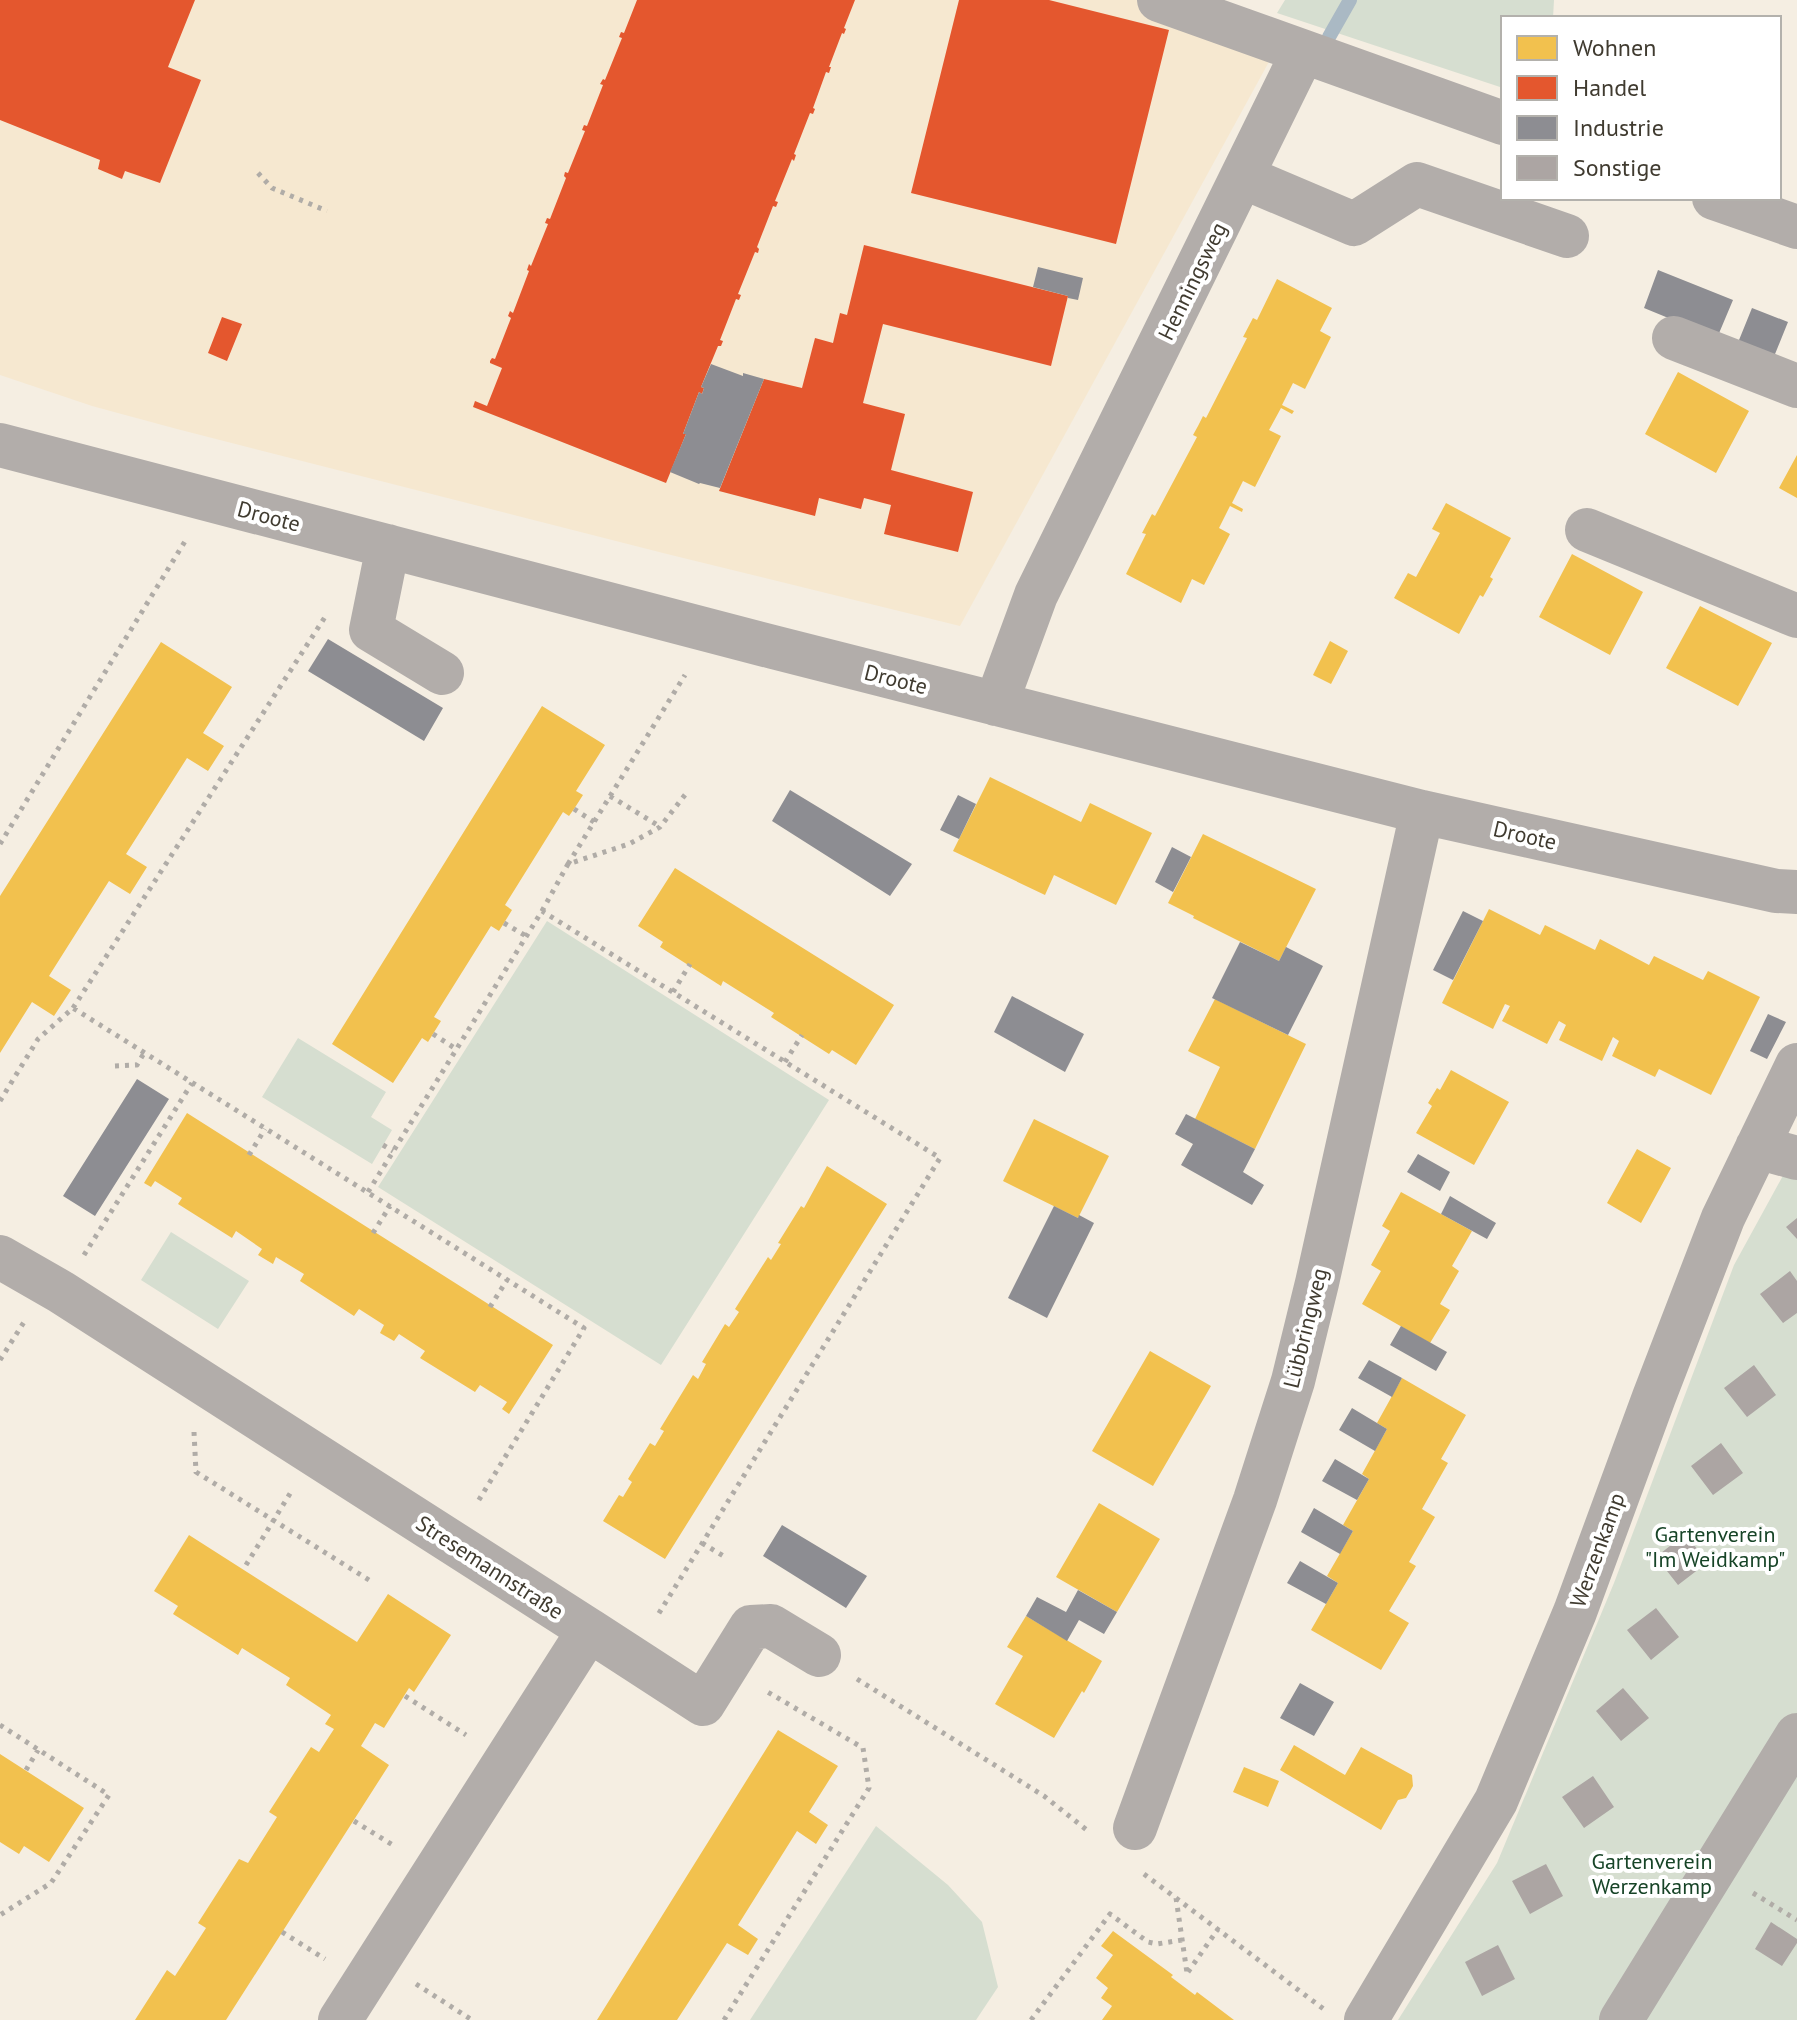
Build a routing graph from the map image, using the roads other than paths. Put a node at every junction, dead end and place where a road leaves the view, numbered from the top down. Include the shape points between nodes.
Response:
1 (1159, 0) edge
2 (1303, 52) junction
3 (1501, 122) edge
4 (1243, 177) junction
5 (1720, 200) edge
6 (1797, 227) edge
7 (1567, 236) dead end
8 (1674, 338) dead end
9 (1797, 386) edge
10 (0, 445) edge
11 (1587, 530) dead end
12 (388, 546) junction
13 (1797, 616) edge
14 (442, 673) dead end
15 (996, 704) junction
16 (1422, 812) junction
17 (1797, 892) edge
18 (1797, 1065) edge
19 (1777, 1152) edge
20 (0, 1257) edge
21 (589, 1630) junction
22 (819, 1655) road end
23 (1797, 1735) edge
24 (1137, 1849) road end
25 (1347, 2016) edge
26 (340, 2020) edge
27 (1621, 2020) edge

1 - 2 street
2 - 3 street
2 - 4 street, Henningsweg
4 - 7 street via 1354,224 1417,184
4 - 15 street, Henningsweg via 1036,595
5 - 6 street
8 - 9 street
10 - 12 street, Droote
11 - 13 street
12 - 14 street via 371,630
12 - 15 street, Droote
15 - 16 street, Droote
16 - 17 street, Droote
16 - 24 street, Lübbringweg via 1293,1381
18 - 19 street, Werzenkamp
19 - 25 street, Werzenkamp via 1723,1218 1575,1612 1496,1801
20 - 21 street, Stresemannstraße
21 - 22 street via 703,1704 751,1627 771,1626
21 - 26 street, Stresemannstraße
23 - 27 street

